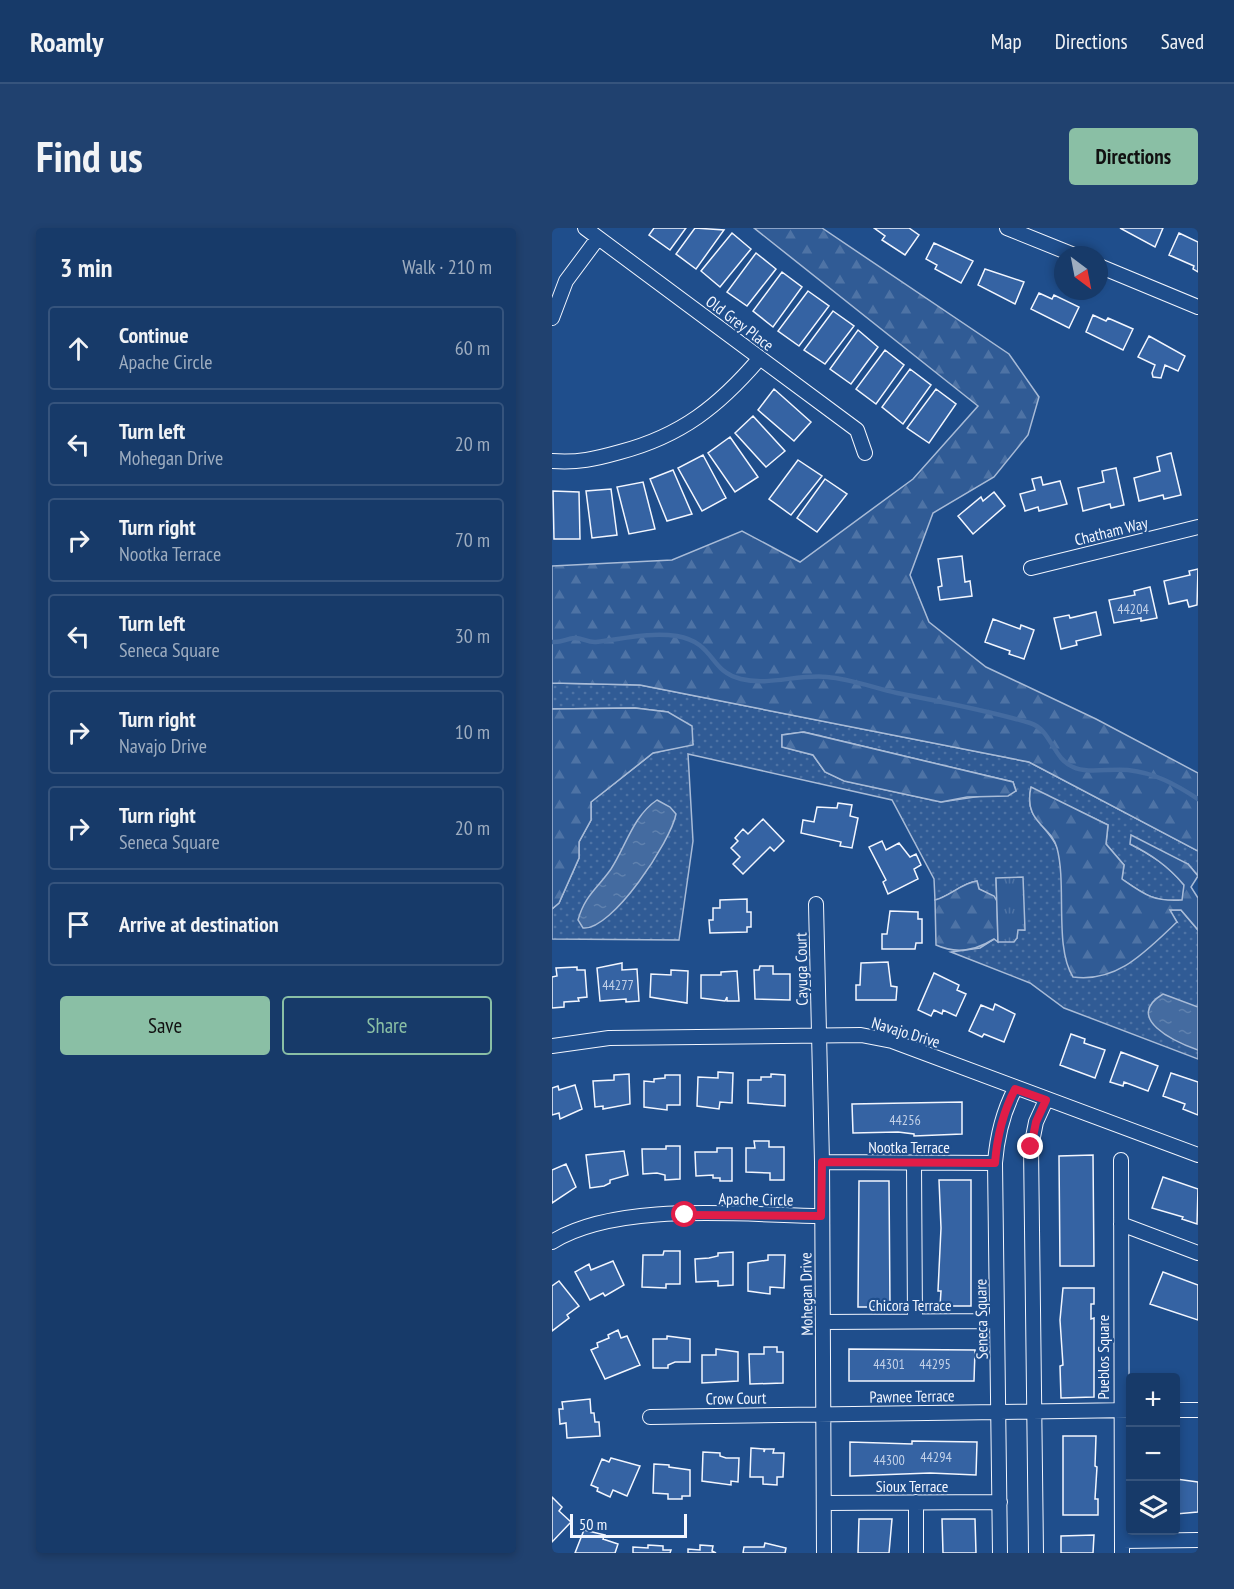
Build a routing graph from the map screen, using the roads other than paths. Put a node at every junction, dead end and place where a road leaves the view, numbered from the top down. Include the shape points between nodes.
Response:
1 (585, 228) edge
2 (1007, 228) edge
3 (598, 238) junction
4 (1054, 247) edge
5 (1108, 270) edge
6 (1198, 307) edge
7 (552, 318) edge
8 (760, 358) junction
9 (864, 453) dead end
10 (552, 461) edge
11 (1198, 526) edge
12 (1031, 568) dead end
13 (816, 903) dead end
14 (819, 1035) junction
15 (552, 1046) edge
16 (1015, 1089) junction
17 (1046, 1100) junction
18 (1198, 1155) edge
19 (1121, 1160) dead end
20 (822, 1162) junction
21 (995, 1163) junction
22 (914, 1164) junction
23 (821, 1216) junction
24 (1121, 1224) junction
25 (552, 1242) edge
26 (1198, 1253) edge
27 (915, 1321) junction
28 (997, 1321) junction
29 (823, 1322) junction
30 (1125, 1410) edge
31 (1180, 1410) edge
32 (1198, 1410) edge
33 (1035, 1411) junction
34 (1000, 1412) junction
35 (824, 1413) junction
36 (650, 1417) dead end
37 (916, 1502) junction
38 (1000, 1502) junction
39 (824, 1503) junction
40 (1198, 1540) edge
41 (1122, 1547) edge
42 (824, 1553) edge
43 (916, 1553) edge
44 (1000, 1553) edge
45 (1036, 1553) edge

1 - 3 street, Old Grey Place
2 - 4 street
3 - 7 street via 566,281
3 - 8 street, Old Grey Place
5 - 6 street
8 - 9 street, Old Grey Place via 857,430
8 - 10 street via 736,386 696,421 653,444 579,463
11 - 12 street, Chatham Way
13 - 14 street, Cayuga Court
14 - 15 street, Navajo Drive via 609,1038
14 - 16 street, Navajo Drive via 861,1035 892,1041
14 - 20 street, Mohegan Drive
16 - 17 street, Navajo Drive
16 - 21 street, Seneca Square via 1007,1105
17 - 18 street, Navajo Drive
17 - 33 street via 1031,1147
19 - 24 street, Pueblos Square
20 - 22 street, Nootka Terrace
20 - 23 street, Mohegan Drive
21 - 22 street, Nootka Terrace
21 - 28 street, Seneca Square
22 - 27 street
23 - 25 street, Apache Circle via 615,1219 584,1227
23 - 29 street, Mohegan Drive
24 - 26 street
24 - 30 street, Pueblos Square
27 - 28 street, Chicora Terrace
27 - 29 street, Chicora Terrace
28 - 34 street, Seneca Square
29 - 35 street, Mohegan Drive
30 - 33 street, Pawnee Terrace
30 - 41 street, Pueblos Square
31 - 32 street
33 - 34 street, Pawnee Terrace
33 - 45 street
34 - 35 street, Pawnee Terrace
34 - 38 street, Seneca Square
35 - 36 street, Crow Court
35 - 39 street, Mohegan Drive
37 - 38 street, Sioux Terrace
37 - 39 street, Sioux Terrace
37 - 43 street
38 - 44 street, Seneca Square
39 - 42 street, Mohegan Drive
40 - 41 street

